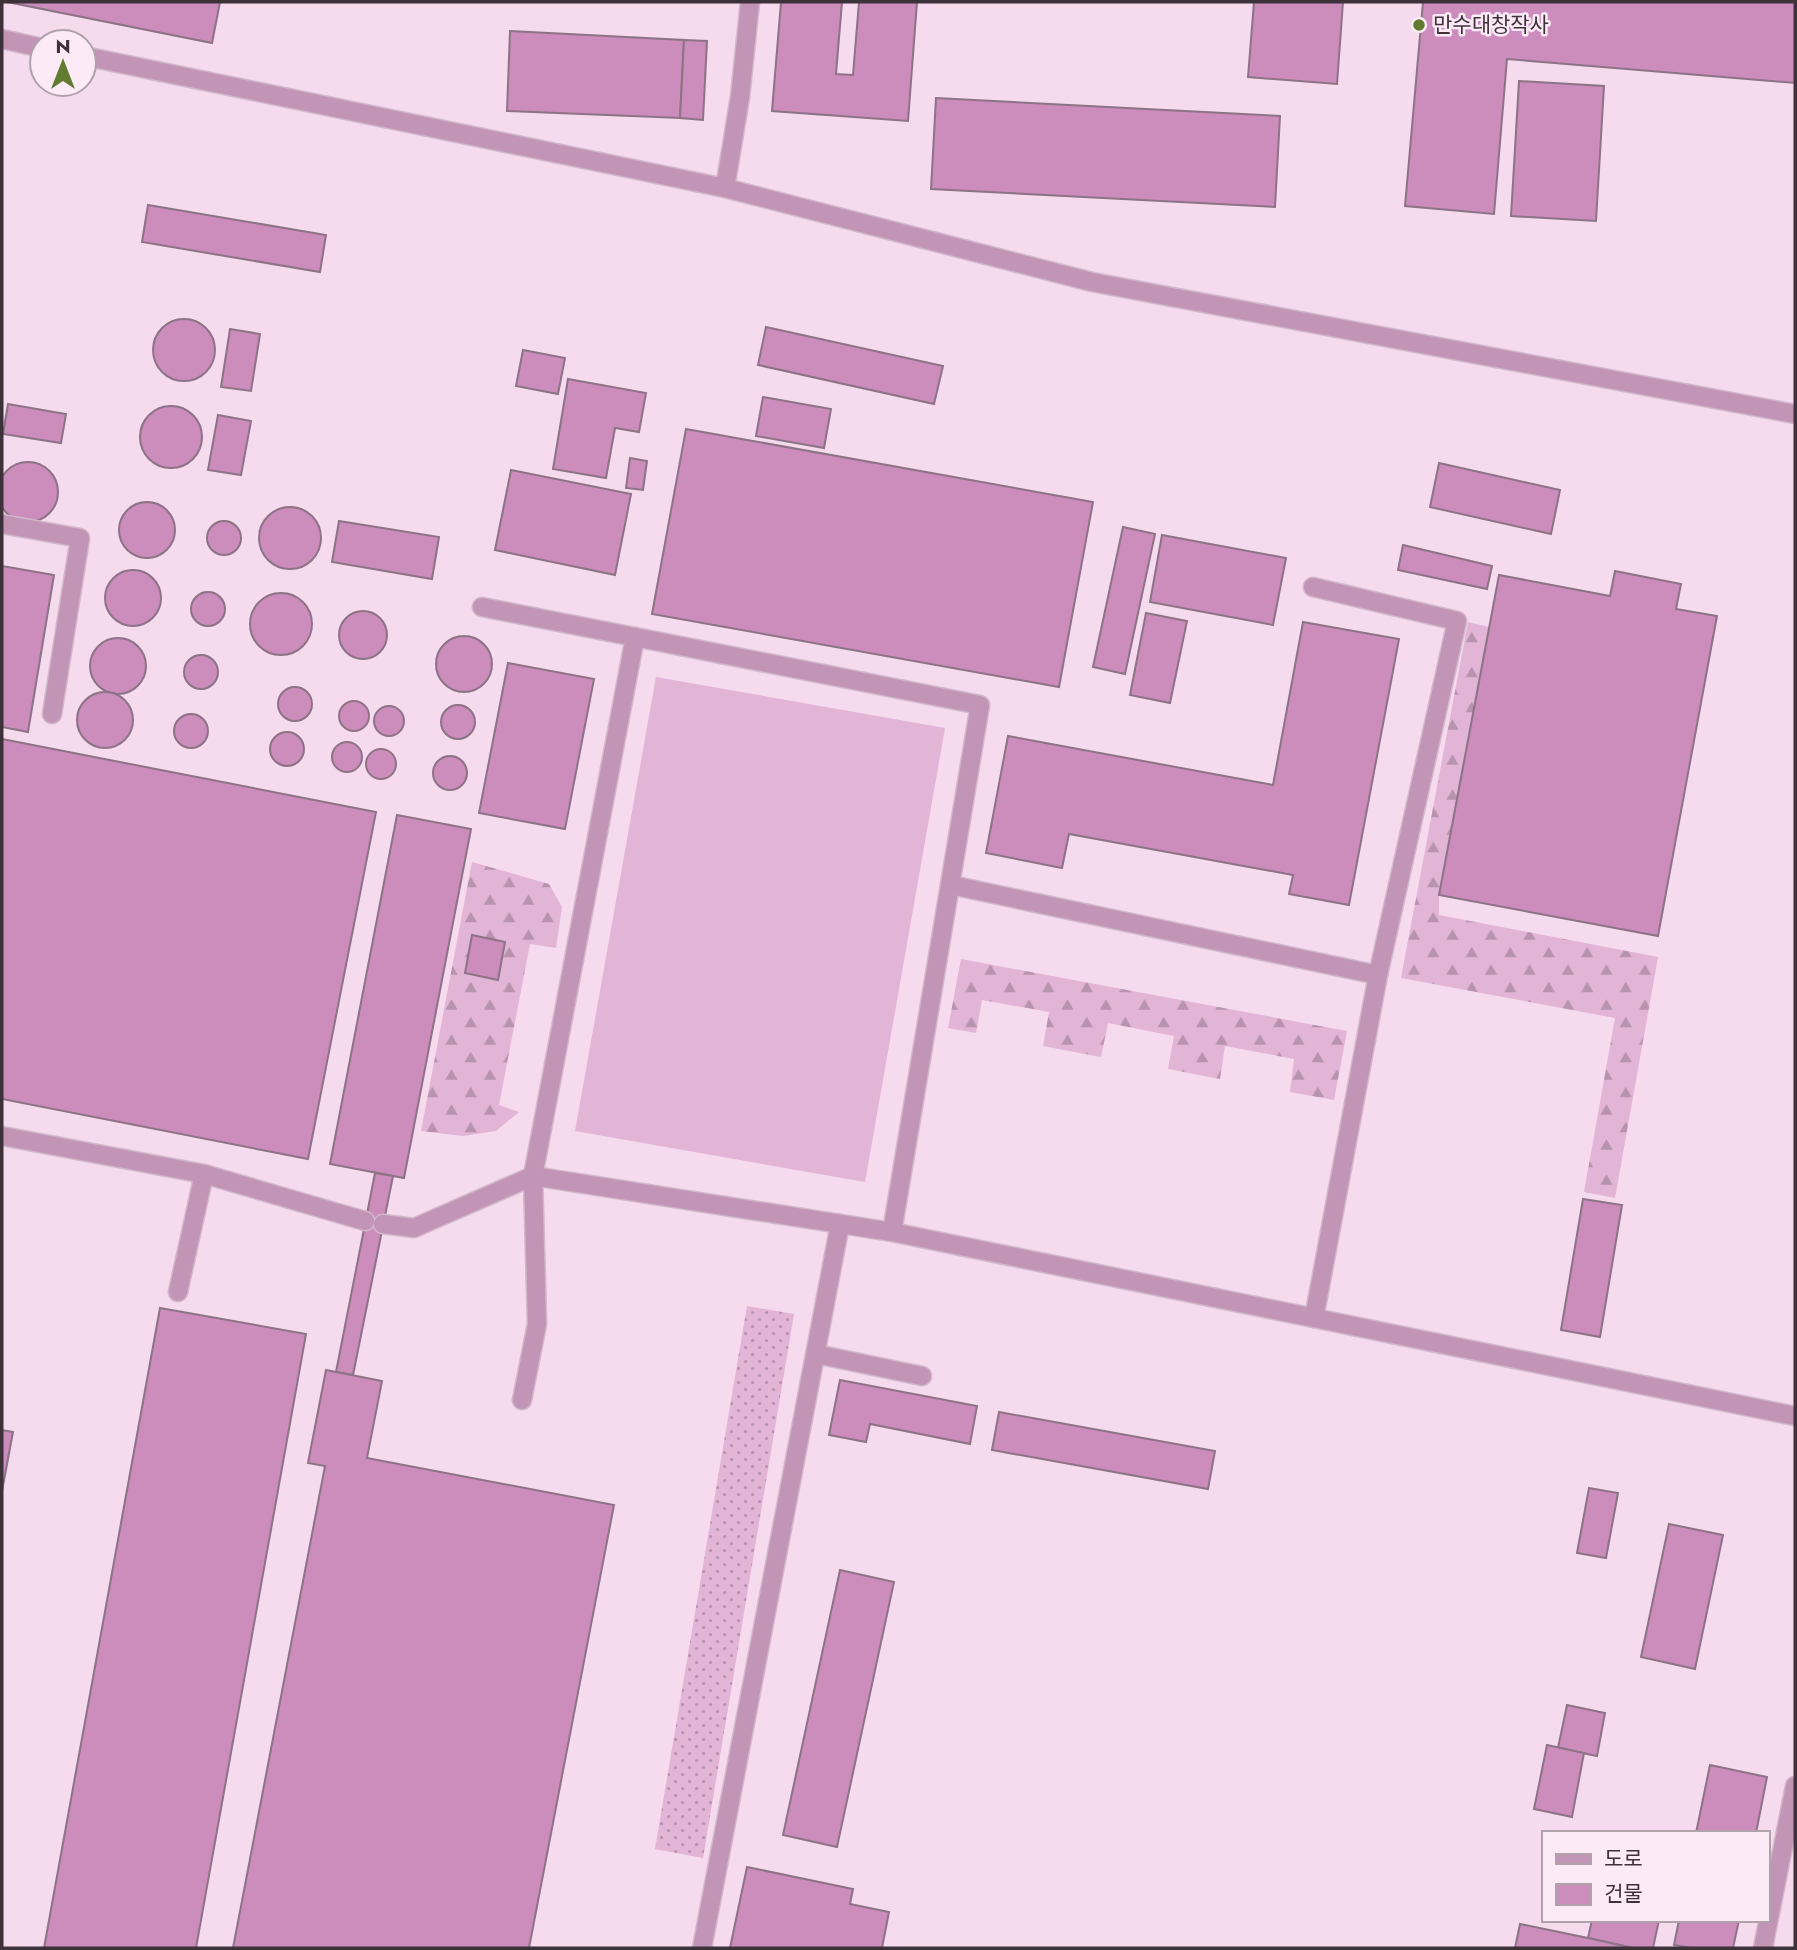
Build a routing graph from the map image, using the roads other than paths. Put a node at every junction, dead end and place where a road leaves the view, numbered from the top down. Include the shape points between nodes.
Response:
1 (750, 2) edge
2 (2, 39) edge
3 (28, 45) edge
4 (98, 59) edge
5 (725, 188) junction
6 (1795, 414) edge
7 (2, 524) edge
8 (1313, 587) dead end
9 (482, 607) dead end
10 (635, 638) junction
11 (51, 714) dead end
12 (951, 885) junction
13 (1378, 975) junction
14 (2, 1136) edge
15 (204, 1174) junction
16 (533, 1176) junction
17 (840, 1224) junction
18 (892, 1232) junction
19 (177, 1292) dead end
20 (1314, 1318) junction
21 (816, 1354) junction
22 (922, 1376) dead end
23 (523, 1400) dead end
24 (1795, 1416) edge
25 (1795, 1786) edge
26 (1769, 1918) edge
27 (1768, 1922) edge
28 (702, 1948) edge
29 (1763, 1948) edge

1 - 5 street
2 - 3 street
4 - 5 street
5 - 6 street via 1092,282
7 - 11 street via 79,538
8 - 13 street via 1457,621
9 - 10 street
10 - 12 street via 980,705
10 - 16 street
12 - 13 street
12 - 18 street
13 - 20 street
14 - 15 street
15 - 16 street via 374,1222 414,1228
15 - 19 street
16 - 17 street
16 - 23 street via 537,1324
17 - 18 street
17 - 21 street
18 - 20 street
20 - 24 street
21 - 22 street
21 - 28 street
25 - 26 street
27 - 29 street

